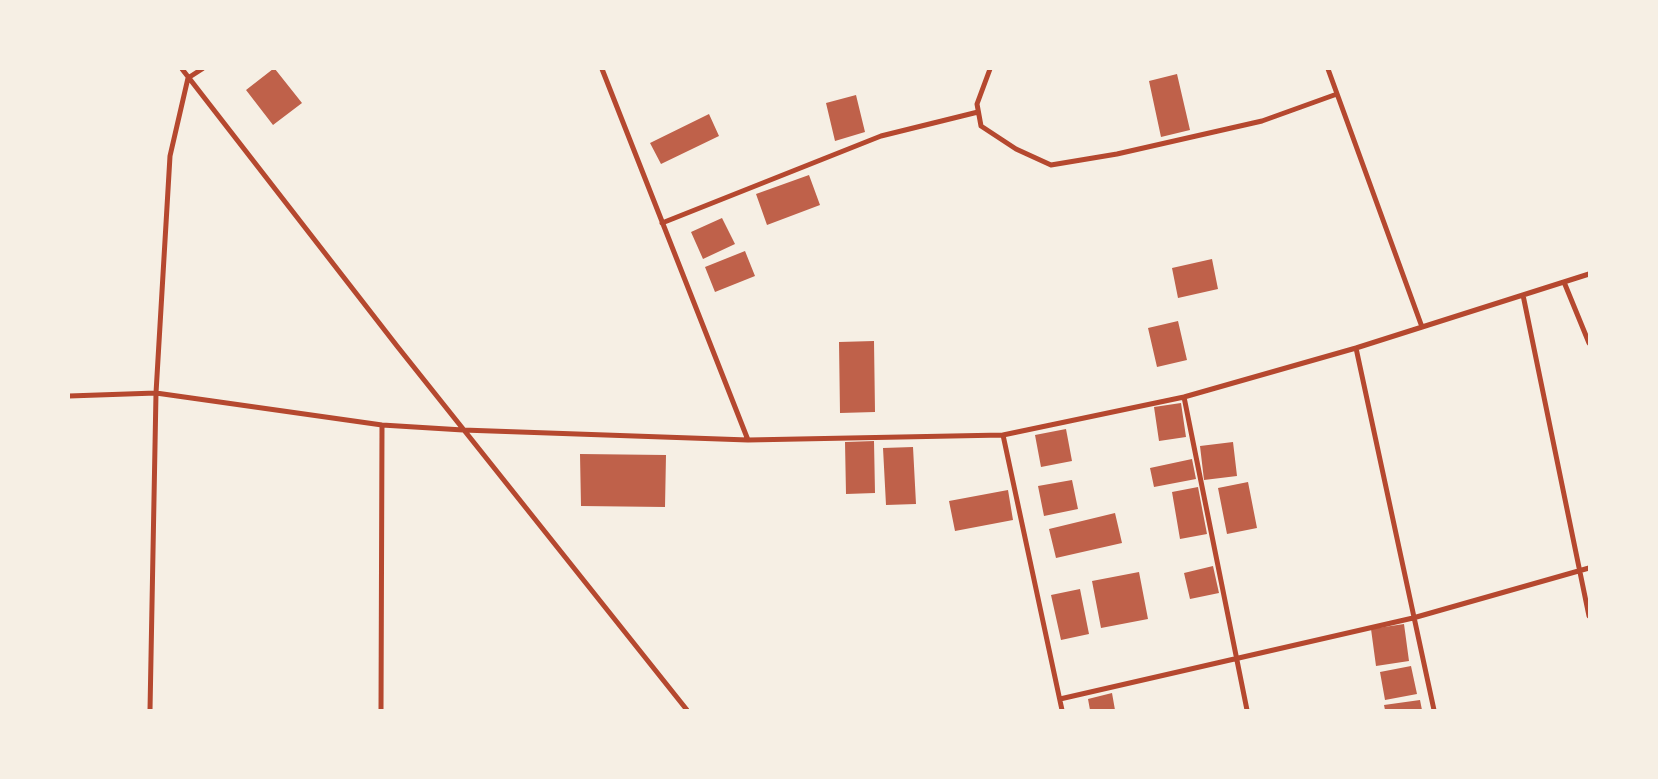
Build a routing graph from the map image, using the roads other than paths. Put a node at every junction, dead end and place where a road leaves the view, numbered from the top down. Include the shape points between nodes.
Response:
1 (182, 69) edge
2 (202, 69) edge
3 (602, 69) edge
4 (990, 69) edge
5 (1328, 69) edge
6 (188, 78) junction
7 (1337, 94) junction
8 (978, 112) junction
9 (662, 224) junction
10 (1589, 274) edge
11 (1564, 282) junction
12 (1523, 296) junction
13 (1422, 327) junction
14 (1589, 343) edge
15 (1356, 348) junction
16 (156, 393) junction
17 (69, 396) edge
18 (1184, 397) junction
19 (382, 425) junction
20 (463, 430) junction
21 (1004, 435) junction
22 (748, 440) junction
23 (1589, 568) edge
24 (1580, 571) junction
25 (1589, 616) edge
26 (1413, 618) junction
27 (1237, 658) junction
28 (1060, 699) junction
29 (150, 710) edge
30 (381, 710) edge
31 (687, 710) edge
32 (1062, 710) edge
33 (1246, 710) edge
34 (1434, 710) edge

1 - 6 street
2 - 6 street
3 - 9 street
4 - 8 street via 977,104
5 - 7 street
6 - 16 street via 170,156
6 - 20 street
7 - 8 street via 1262,122 1051,165 1016,149 980,126
7 - 13 street
8 - 9 street via 881,136
9 - 22 street
10 - 11 street
11 - 12 street
11 - 14 street
12 - 13 street
12 - 24 street
13 - 15 street
15 - 18 street
15 - 26 street
16 - 17 street
16 - 19 street
16 - 29 street
18 - 21 street
18 - 27 street
19 - 20 street
19 - 30 street
20 - 22 street
20 - 31 street
21 - 22 street
21 - 28 street
23 - 24 street
24 - 25 street
24 - 26 street
26 - 27 street
26 - 34 street
27 - 28 street
27 - 33 street
28 - 32 street

